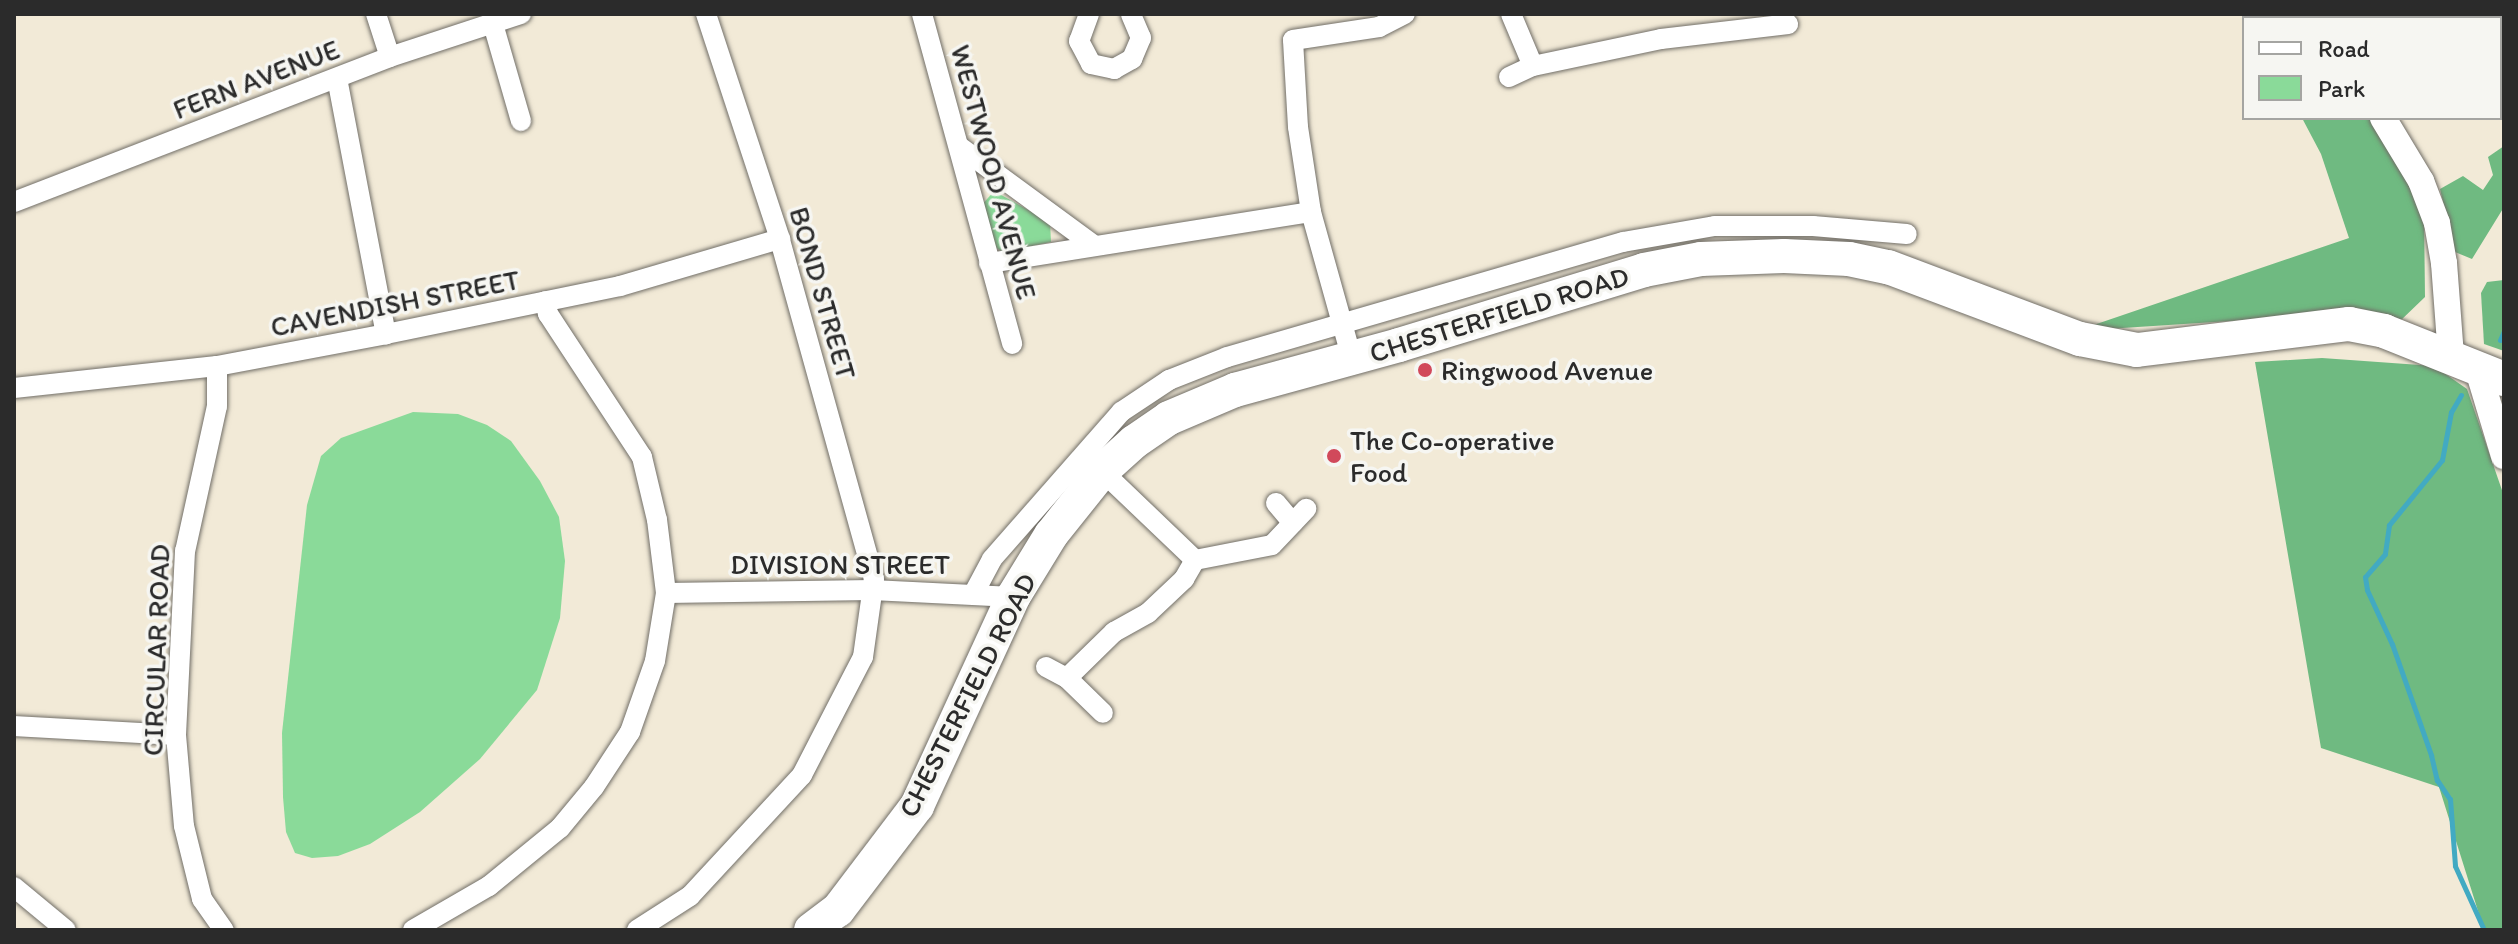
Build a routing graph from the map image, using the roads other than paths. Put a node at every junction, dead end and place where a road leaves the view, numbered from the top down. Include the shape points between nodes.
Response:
1 (376, 14) edge
2 (521, 14) edge
3 (706, 14) edge
4 (922, 14) edge
5 (1089, 14) edge
6 (1131, 14) edge
7 (1405, 14) edge
8 (1511, 14) edge
9 (493, 24) junction
10 (1788, 24) dead end
11 (390, 57) junction
12 (1533, 66) junction
13 (1509, 77) dead end
14 (337, 78) junction
15 (2384, 120) edge
16 (521, 121) dead end
17 (960, 147) junction
18 (14, 202) edge
19 (1311, 212) junction
20 (1907, 234) dead end
21 (780, 239) junction
22 (1095, 246) junction
23 (989, 263) junction
24 (545, 301) junction
25 (1339, 322) junction
26 (386, 334) junction
27 (1012, 344) dead end
28 (1352, 359) junction
29 (217, 366) junction
30 (2477, 369) edge
31 (14, 388) edge
32 (2504, 456) edge
33 (1102, 471) junction
34 (1276, 503) dead end
35 (1195, 560) junction
36 (872, 590) junction
37 (666, 593) junction
38 (974, 593) junction
39 (1013, 597) junction
40 (1046, 667) dead end
41 (1067, 678) junction
42 (1103, 713) dead end
43 (14, 726) edge
44 (176, 735) junction
45 (14, 887) edge
46 (66, 930) edge
47 (224, 930) edge
48 (413, 930) edge
49 (637, 930) edge
50 (811, 930) edge

1 - 11 street
2 - 9 street, FERN AVENUE
3 - 21 street, BOND STREET
4 - 17 street, WESTWOOD AVENUE
5 - 6 street via 1079,41 1091,64 1114,69 1132,59 1141,38
7 - 19 street via 1379,27 1293,40 1298,127
8 - 12 street
9 - 11 street, FERN AVENUE
9 - 16 street
10 - 12 street via 1661,39
11 - 14 street, FERN AVENUE
12 - 13 street
14 - 18 street, FERN AVENUE
14 - 26 street
15 - 30 street via 2421,181 2437,223
17 - 22 street
17 - 23 street, WESTWOOD AVENUE
19 - 22 street
19 - 25 street
20 - 25 street, CHESTERFIELD ROAD via 1813,226 1715,226 1623,242
21 - 24 street, CAVENDISH STREET via 620,286
21 - 36 street, BOND STREET via 874,579
22 - 23 street
23 - 27 street, WESTWOOD AVENUE
24 - 26 street, CAVENDISH STREET
24 - 37 street via 548,314 642,457
25 - 28 street
25 - 38 street, CHESTERFIELD ROAD via 1169,380 1121,412 992,559
26 - 29 street, CAVENDISH STREET
28 - 30 highway, CHESTERFIELD ROAD via 1644,270 1701,259 1784,256 1888,267 2080,339 2137,350 2349,324 2384,331
28 - 33 highway, CHESTERFIELD ROAD via 1235,390 1169,418
29 - 31 street, CAVENDISH STREET
29 - 44 street, CIRCULAR ROAD via 217,406 185,551
30 - 32 street
33 - 35 street
33 - 39 highway, CHESTERFIELD ROAD via 1051,535
34 - 35 street via 1300,516 1272,545
35 - 41 street via 1184,579 1148,613 1114,632
36 - 37 street, DIVISION STREET
36 - 38 street, DIVISION STREET
36 - 49 street, BOND STREET via 863,657 802,775 690,896
37 - 48 street via 655,661 630,732 594,787 560,828 521,861
38 - 39 street, DIVISION STREET
39 - 50 highway, CHESTERFIELD ROAD via 917,806 838,910
40 - 41 street
41 - 42 street
43 - 44 street
44 - 47 street, CIRCULAR ROAD via 184,826 202,899
45 - 46 street

